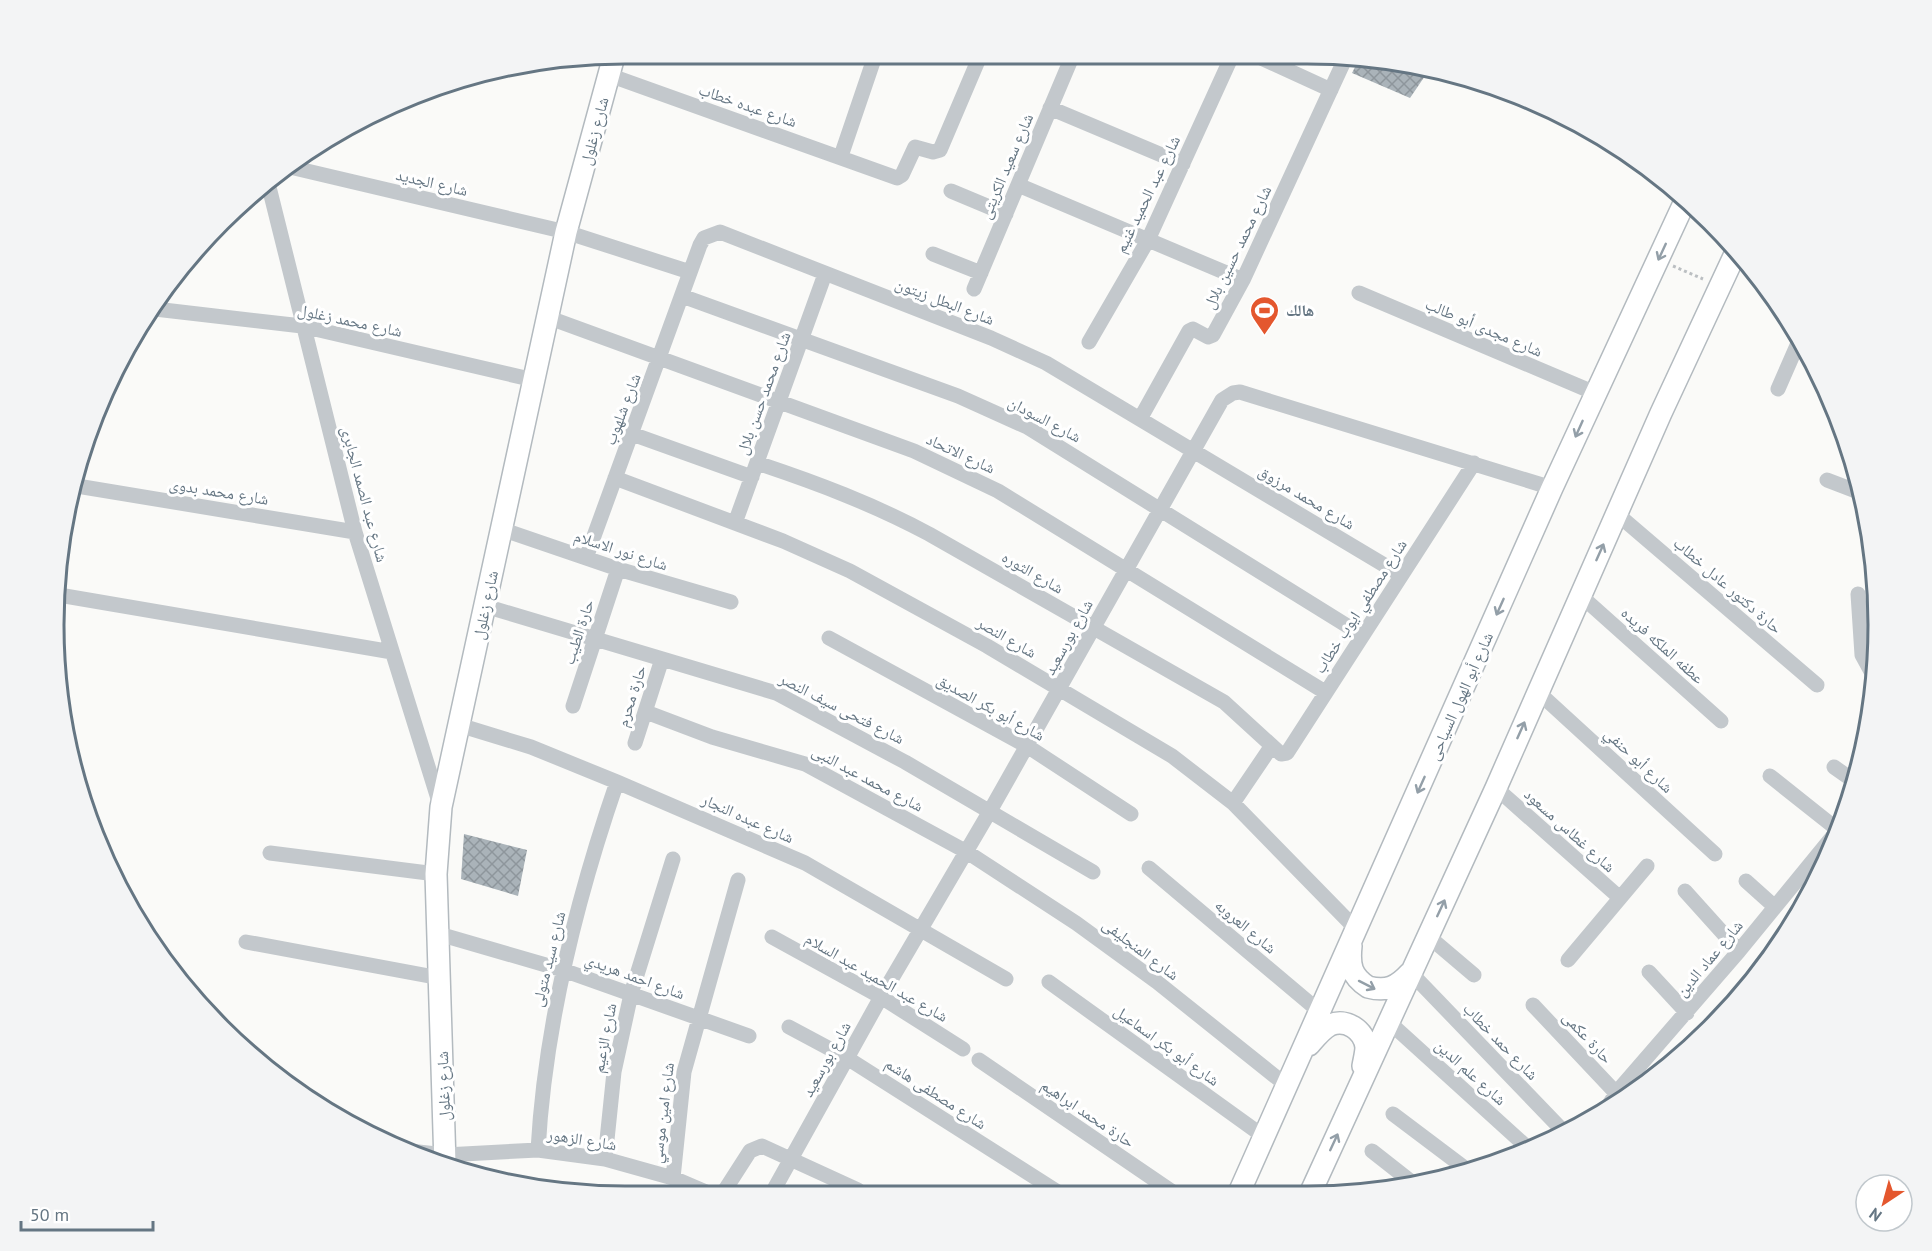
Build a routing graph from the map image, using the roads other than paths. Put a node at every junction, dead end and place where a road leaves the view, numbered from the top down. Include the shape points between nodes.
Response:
1 (872, 64) edge
2 (976, 64) edge
3 (1069, 64) edge
4 (1228, 64) edge
5 (1274, 64) edge
6 (612, 65) edge
7 (1342, 66) edge
8 (1331, 90) junction
9 (1050, 108) junction
10 (841, 156) junction
11 (1183, 164) junction
12 (300, 169) edge
13 (1018, 185) junction
14 (951, 191) dead end
15 (270, 192) edge
16 (1681, 209) edge
17 (1006, 214) junction
18 (566, 232) junction
19 (1148, 240) junction
20 (933, 254) dead end
21 (1732, 261) edge
22 (690, 272) junction
23 (981, 273) junction
24 (825, 274) junction
25 (1243, 280) junction
26 (974, 289) dead end
27 (1359, 293) dead end
28 (682, 296) junction
29 (162, 310) edge
30 (547, 317) junction
31 (302, 326) junction
32 (802, 339) junction
33 (1089, 342) dead end
34 (1795, 350) edge
35 (660, 360) junction
36 (534, 380) junction
37 (1778, 389) dead end
38 (1595, 393) junction
39 (779, 403) junction
40 (1140, 419) junction
41 (632, 434) junction
42 (1194, 451) junction
43 (1474, 463) junction
44 (755, 470) junction
45 (615, 478) junction
46 (1827, 480) dead end
47 (82, 487) edge
48 (1552, 488) junction
49 (1850, 490) edge
50 (1160, 510) junction
51 (1616, 513) junction
52 (735, 523) junction
53 (501, 529) junction
54 (355, 532) junction
55 (586, 558) junction
56 (618, 569) junction
57 (1127, 569) junction
58 (1401, 575) junction
59 (1858, 594) dead end
60 (66, 596) edge
61 (1581, 596) junction
62 (731, 602) dead end
63 (484, 606) junction
64 (1094, 628) junction
65 (1362, 635) junction
66 (595, 638) junction
67 (829, 638) dead end
68 (392, 652) junction
69 (662, 659) junction
70 (1866, 662) edge
71 (1817, 685) dead end
72 (1059, 689) junction
73 (1325, 692) junction
74 (1538, 692) junction
75 (573, 706) dead end
76 (646, 712) junction
77 (1721, 721) dead end
78 (459, 725) junction
79 (635, 743) dead end
80 (1027, 746) junction
81 (1271, 747) junction
82 (1834, 767) dead end
83 (1770, 776) dead end
84 (1847, 776) edge
85 (617, 782) junction
86 (1496, 788) junction
87 (1233, 803) junction
88 (441, 807) junction
89 (990, 812) junction
90 (1131, 814) dead end
91 (1831, 824) edge
92 (967, 852) junction
93 (270, 853) dead end
94 (1715, 854) dead end
95 (1819, 854) edge
96 (673, 859) dead end
97 (1647, 866) dead end
98 (1149, 868) dead end
99 (1093, 872) dead end
100 (436, 874) junction
101 (738, 880) dead end
102 (1746, 881) dead end
103 (1685, 891) dead end
104 (1620, 898) junction
105 (1776, 907) junction
106 (921, 930) junction
107 (439, 934) junction
108 (1354, 936) junction
109 (1428, 936) junction
110 (772, 938) dead end
111 (246, 942) dead end
112 (1739, 951) junction
113 (1568, 960) dead end
114 (563, 970) junction
115 (1411, 972) junction
116 (1649, 972) dead end
117 (1474, 975) dead end
118 (440, 978) junction
119 (1006, 979) dead end
120 (1049, 982) dead end
121 (631, 994) junction
122 (880, 997) junction
123 (1533, 1005) dead end
124 (1320, 1012) junction
125 (1687, 1013) junction
126 (699, 1018) junction
127 (1389, 1022) junction
128 (789, 1027) dead end
129 (749, 1036) dead end
130 (963, 1049) dead end
131 (1301, 1053) junction
132 (847, 1058) junction
133 (979, 1060) dead end
134 (1361, 1082) junction
135 (1286, 1085) junction
136 (1617, 1092) edge
137 (1616, 1094) edge
138 (1393, 1114) dead end
139 (1559, 1127) edge
140 (1263, 1136) junction
141 (1523, 1143) edge
142 (538, 1150) junction
143 (1372, 1151) dead end
144 (445, 1157) edge
145 (450, 1158) edge
146 (791, 1158) junction
147 (605, 1159) junction
148 (1460, 1165) edge
149 (673, 1178) junction
150 (1406, 1178) edge
151 (692, 1186) edge
152 (728, 1186) edge
153 (776, 1186) edge
154 (846, 1186) edge
155 (1048, 1186) edge
156 (1164, 1186) edge
157 (1242, 1186) edge
158 (1314, 1186) edge

1 - 10 street
2 - 10 street, شارع عبده خطاب via 938,151 915,147 897,178
3 - 9 street, شارع سعيد الكريتى
4 - 11 street, شارع عبد الحميد غنيم
5 - 8 street
6 - 10 street, شارع عبده خطاب
6 - 18 main road, شارع زغلول
7 - 8 street, شارع محمد حسين بلال
8 - 25 street, شارع محمد حسين بلال
9 - 11 street
9 - 13 street, شارع سعيد الكريتى
11 - 19 street, شارع عبد الحميد غنيم
12 - 18 street, شارع الجديد
13 - 17 street, شارع سعيد الكريتى
13 - 19 street
14 - 17 street
15 - 31 street, شارع عبد الصمد الجابرى
16 -> 38 main road, شارع أبو الهول السياحى
17 - 23 street, شارع سعيد الكريتى
18 - 22 street, شارع الجديد
18 - 30 main road, شارع زغلول
19 - 25 street
19 - 33 street, شارع عبد الحميد غنيم
20 - 23 street via 953,269
21 - 51 main road
22 - 24 street, شارع البطل زيتون via 704,238 720,232
22 - 28 street, شارع شلهوب
23 - 26 street, شارع سعيد الكريتى
24 - 32 street, شارع محمد حسن بلال
24 - 40 street, شارع البطل زيتون via 1021,351
25 - 40 street, شارع محمد حسين بلال via 1212,336 1189,331
27 - 38 street, شارع مجدى أبو طالب
28 - 32 street, شارع السودان
28 - 35 street, شارع شلهوب
29 - 31 street, شارع محمد زغلول
30 - 35 street, شارع الاتحاد
30 - 36 main road, شارع زغلول
31 - 36 street, شارع محمد زغلول
31 - 54 street, شارع عبد الصمد الجابرى
32 - 39 street, شارع محمد حسن بلال
32 - 50 street, شارع السودان via 958,396 1027,427
34 - 37 street
35 - 39 street, شارع الاتحاد
35 - 41 street, شارع شلهوب
36 - 53 main road, شارع زغلول
38 -> 48 main road, شارع أبو الهول السياحى
39 - 44 street, شارع محمد حسن بلال
39 - 57 street, شارع الاتحاد via 969,475
40 - 42 street, شارع البطل زيتون
41 - 44 street, شارع الثوره
41 - 45 street, شارع شلهوب
42 - 43 street, شارع بورسعيد via 1222,400 1240,392
42 - 50 street, شارع بورسعيد
42 - 58 street, شارع محمد مرزوق
43 - 48 street, شارع بورسعيد
43 - 58 street, شارع مصطفي ايوب خطاب
44 - 52 street, شارع محمد حسن بلال
44 - 64 street, شارع الثوره via 836,489 885,510
45 - 52 street, شارع النصر
45 - 55 street, شارع شلهوب
46 - 49 street
47 - 54 street, شارع محمد بدوى
48 -> 108 main road, شارع أبو الهول السياحى
50 - 57 street, شارع بورسعيد
50 - 65 street, شارع السودان
61 -> 51 main road
51 - 71 street, حارة دكتور عادل خطاب
52 - 72 street, شارع النصر via 850,571
53 - 55 street, شارع نور الاسلام
53 - 63 main road, شارع زغلول
54 - 68 street, شارع عبد الصمد الجابرى
55 - 56 street, شارع نور الاسلام
56 - 62 street, شارع نور الاسلام
56 - 66 street, حارة الطيب
57 - 64 street, شارع بورسعيد
57 - 73 street, شارع الاتحاد
58 - 65 street, شارع مصطفي ايوب خطاب
59 - 70 street via 1862,655
60 - 68 street
61 - 74 main road
61 - 77 street, عطفه الملكه فريده
63 - 66 street, شارع فتحى سيف النصر
63 - 78 main road, شارع زغلول
64 - 72 street, شارع بورسعيد
64 - 81 street, شارع الثوره via 1224,702
65 - 73 street, شارع مصطفي ايوب خطاب
66 - 69 street, شارع فتحى سيف النصر
66 - 75 street, حارة الطيب
67 - 80 street, شارع أبو بكر الصديق
68 - 88 street, شارع عبد الصمد الجابرى
69 - 76 street, حارة محرم
69 - 89 street, شارع فتحى سيف النصر via 757,686 800,703
72 - 80 street, شارع بورسعيد
72 - 87 street, شارع النصر via 1172,756
73 - 81 street, شارع مصطفي ايوب خطاب via 1287,753 1281,754
86 -> 74 main road
74 - 94 street, شارع أبو حنفي
76 - 79 street, حارة محرم
76 - 92 street, شارع محمد عبد النبى via 712,737 805,764
78 - 85 street, شارع عبده النجار via 531,747
78 - 88 main road, شارع زغلول
80 - 89 street, شارع بورسعيد
80 - 90 street, شارع أبو بكر الصديق
81 - 87 street
82 - 84 street
83 - 91 street
85 - 106 street, شارع عبده النجار via 805,863
85 - 114 street, شارع سيد متولى via 598,837
86 - 104 street, شارع غطاس مسعود
109 -> 86 main road
87 - 108 street, شارع النصر
88 - 100 main road, شارع زغلول
89 - 92 street, شارع بورسعيد
89 - 99 street, شارع فتحى سيف النصر
92 - 106 street, شارع بورسعيد
92 - 135 street, شارع المنجليفى via 1076,922
93 - 100 street
95 - 105 street, شارع عماد الدين
96 - 121 street, شارع الزعيم
97 - 104 street
98 - 124 street, شارع العروبه
100 - 107 main road, شارع زغلول
101 - 126 street, شارع امين موسي
102 - 105 street
103 - 112 street
104 - 113 street
105 - 112 street, شارع عماد الدين
106 - 119 street, شارع عبده النجار
106 - 122 street, شارع بورسعيد
107 - 114 street, شارع احمد هريدي
107 - 118 main road, شارع زغلول
108 -> 115 main road via 1349,962 1352,972 1368,987 1390,989
108 - 124 main road, شارع أبو الهول السياحى
109 - 115 main road
109 - 117 street
110 - 122 street, شارع عبد الحميد عبد السلام
111 - 118 street
112 - 125 street, شارع عماد الدين
114 - 121 street, شارع احمد هريدي
114 - 142 street, شارع سيد متولى via 549,1033
115 - 127 main road
115 - 139 street, شارع حمد خطاب
116 - 125 street
118 - 144 main road, شارع زغلول
120 - 140 street, شارع أبو بكر اسماعيل
121 - 126 street, شارع احمد هريدي
121 - 147 street, شارع الزعيم via 614,1072
122 - 130 street, شارع عبد الحميد عبد السلام
122 - 132 street, شارع بورسعيد
123 - 137 street, حارة عكمى
124 - 131 main road, شارع أبو الهول السياحى
125 - 136 street, شارع عماد الدين
126 - 129 street, شارع احمد هريدي
126 - 149 street, شارع امين موسي via 684,1071
127 - 134 main road
127 - 141 street, شارع علم الدين
128 - 132 street, شارع مصطفى هاشم
131 - 134 main road via 1329,1026 1349,1024 1363,1038 1366,1048
131 - 135 main road, شارع أبو الهول السياحى
132 - 146 street, شارع بورسعيد
132 - 155 street, شارع مصطفى هاشم
133 - 156 street, حارة محمد ابراهيم
158 -> 134 main road
135 - 140 main road, شارع أبو الهول السياحى
138 - 148 street
140 - 157 main road, شارع أبو الهول السياحى
142 - 145 street, شارع الزهور
142 - 147 street, شارع الزهور
143 - 150 street
146 - 152 street via 771,1148 757,1147 750,1151
146 - 153 street, شارع بورسعيد
146 - 154 street
147 - 149 street, شارع الزهور
149 - 151 street, شارع الزهور

